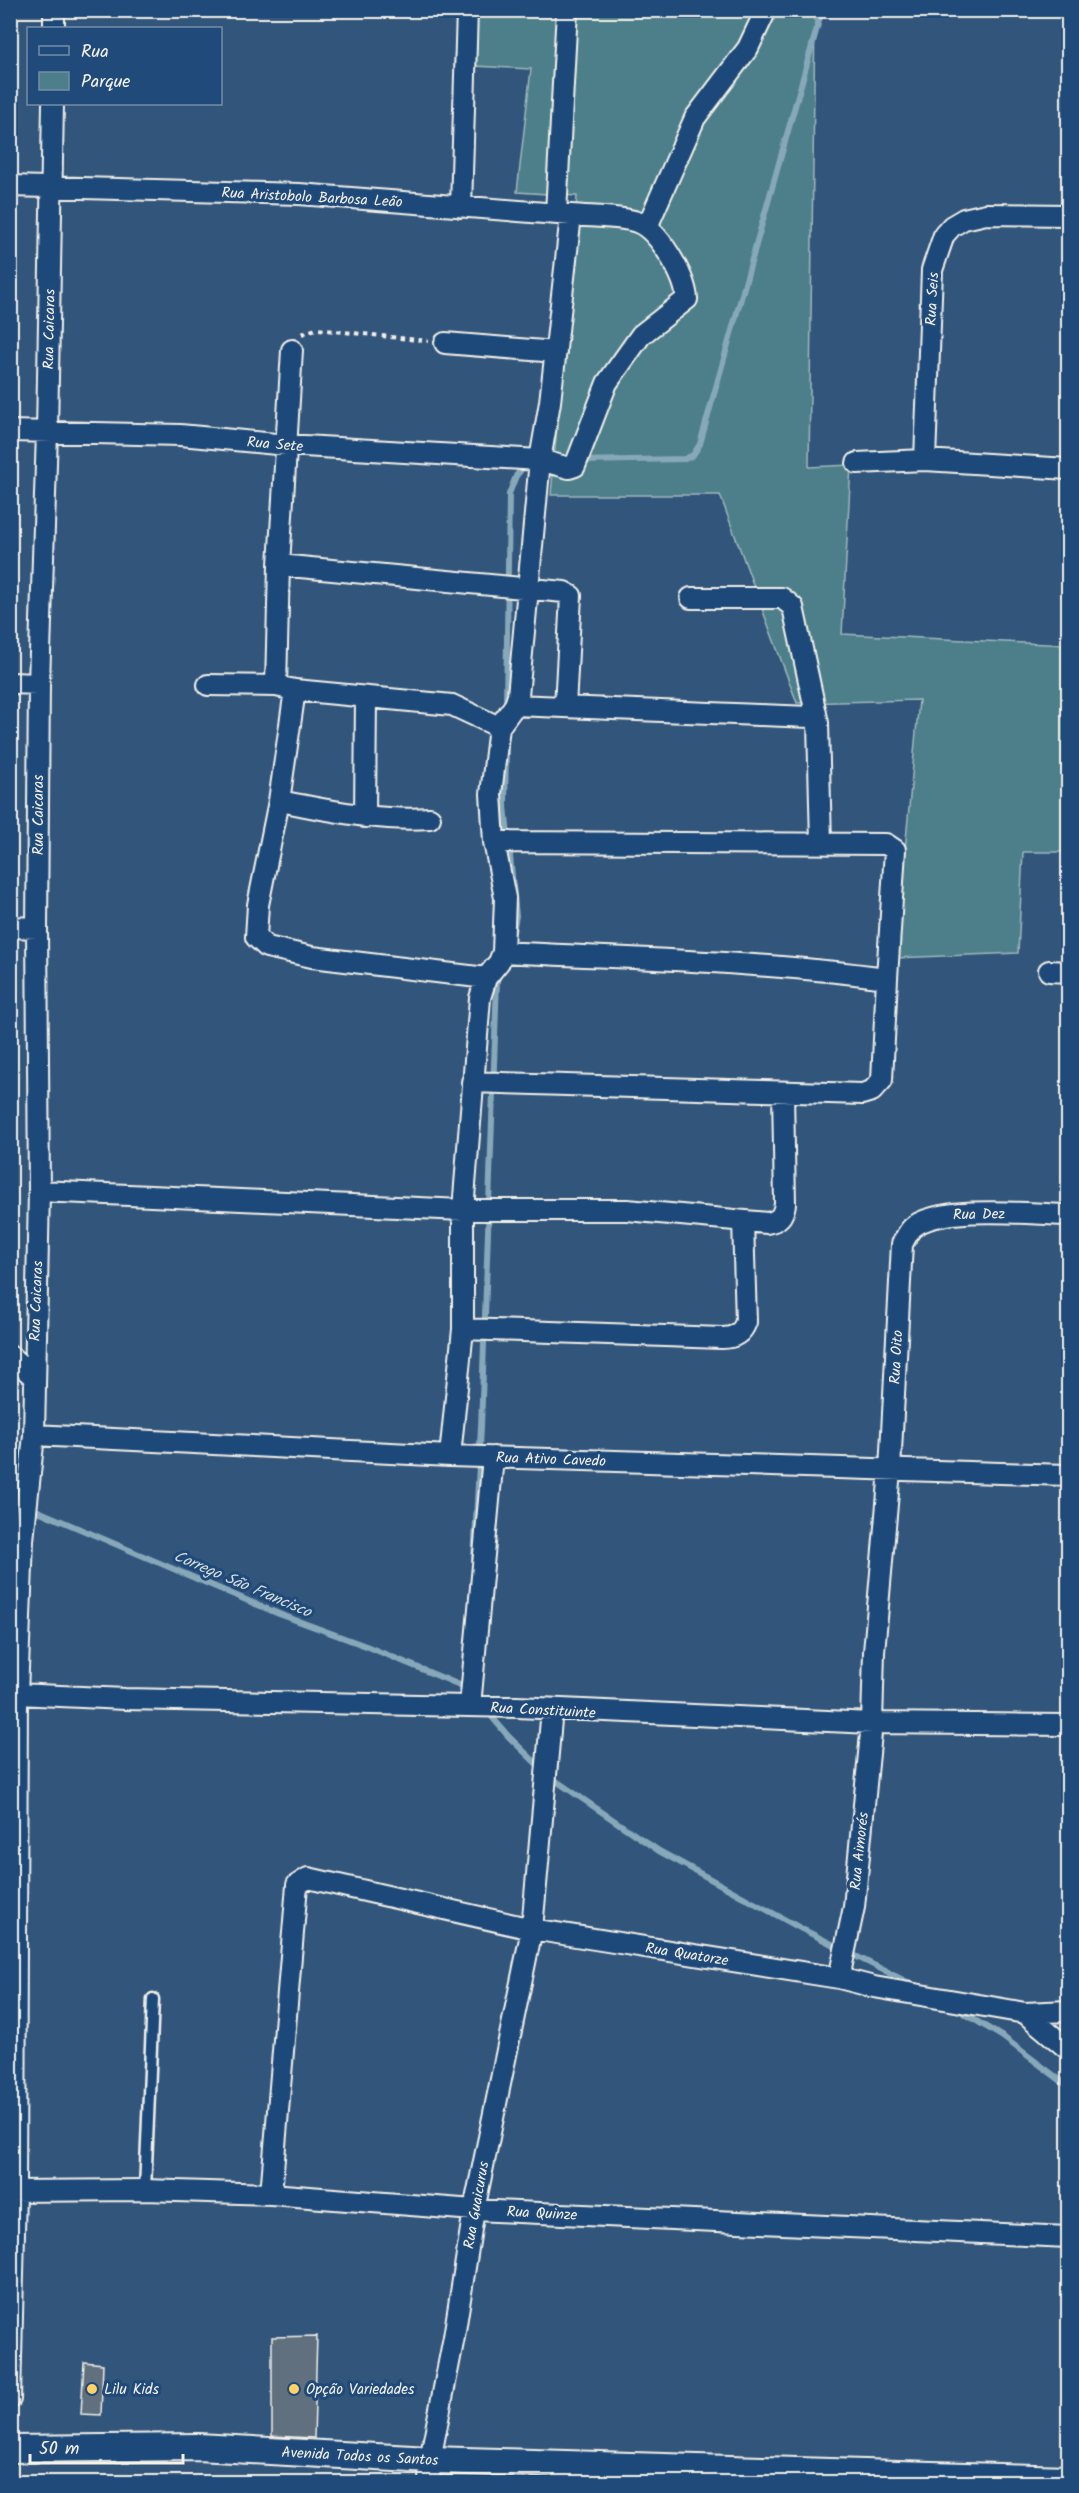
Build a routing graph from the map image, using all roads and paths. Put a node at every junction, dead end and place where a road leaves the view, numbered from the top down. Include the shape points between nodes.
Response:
1 (54, 10) edge
2 (467, 10) edge
3 (567, 10) edge
4 (766, 10) edge
5 (54, 27) edge
6 (53, 105) edge
7 (10, 186) edge
8 (52, 188) junction
9 (461, 207) junction
10 (563, 214) junction
11 (1068, 215) edge
12 (647, 227) junction
13 (445, 343) joint
14 (292, 350) joint
15 (556, 352) junction
16 (10, 432) edge
17 (47, 432) junction
18 (287, 445) junction
19 (925, 459) junction
20 (540, 460) junction
21 (857, 463) dead end
22 (1068, 469) edge
23 (279, 565) junction
24 (528, 589) junction
25 (692, 598) dead end
26 (10, 683) edge
27 (39, 684) junction
28 (208, 685) dead end
29 (276, 686) junction
30 (295, 690) junction
31 (366, 698) junction
32 (515, 705) junction
33 (565, 707) junction
34 (818, 723) junction
35 (499, 727) junction
36 (279, 801) junction
37 (365, 817) junction
38 (430, 819) dead end
39 (494, 842) junction
40 (821, 843) junction
41 (10, 927) edge
42 (37, 928) junction
43 (503, 952) junction
44 (486, 978) junction
45 (887, 978) junction
46 (472, 1082) junction
47 (783, 1092) junction
48 (39, 1191) junction
49 (463, 1210) junction
50 (1068, 1215) edge
51 (743, 1221) junction
52 (902, 1244) joint
53 (463, 1329) junction
54 (10, 1356) edge
55 (34, 1377) junction
56 (34, 1435) junction
57 (450, 1456) junction
58 (493, 1457) junction
59 (890, 1470) junction
60 (1068, 1475) edge
61 (19, 1533) edge
62 (17, 1694) junction
63 (472, 1697) junction
64 (552, 1709) junction
65 (872, 1723) junction
66 (1068, 1725) edge
67 (532, 1929) junction
68 (13, 1941) edge
69 (842, 1968) junction
70 (153, 1999) dead end
71 (1068, 2011) edge
72 (1025, 2013) junction
73 (1068, 2049) edge
74 (145, 2190) junction
75 (13, 2191) edge
76 (272, 2194) junction
77 (474, 2210) junction
78 (1068, 2237) edge
79 (10, 2399) edge
80 (10, 2449) edge
81 (430, 2471) edge
82 (832, 2477) edge
83 (1068, 2479) edge

1 - 5 street
2 - 9 street
3 - 10 street
4 - 12 street via 748,48 695,118
6 - 8 street, Rua Caicaras
7 - 8 street, Rua Aristobolo Barbosa Leão
8 - 9 street, Rua Aristobolo Barbosa Leão via 299,194
8 - 17 street, Rua Caicaras
9 - 10 street, Rua Aristobolo Barbosa Leão
10 - 12 street, Rua Aristobolo Barbosa Leão via 634,221
10 - 15 street via 566,257
11 - 19 street, Rua Seis via 986,214 964,219 944,235 932,270
12 - 20 street, Rua Sete via 676,264 687,299 641,335 607,383 575,466
13 - 14 path via 316,329 298,337
13 - 15 street
14 - 18 street
15 - 20 street
16 - 17 street, Rua Sete
17 - 18 street, Rua Sete via 180,435
17 - 27 street, Rua Caicaras
18 - 20 street, Rua Sete
18 - 23 street
19 - 21 street
19 - 22 street
20 - 24 street
23 - 24 street
23 - 29 street
24 - 32 street
24 - 33 street via 571,596
25 - 34 street via 782,598 793,607
26 - 27 street
27 - 42 street, Rua Caicaras
28 - 29 street
29 - 30 street
30 - 31 street
30 - 36 street
31 - 35 street via 452,705
31 - 37 street
32 - 33 street
32 - 35 street
33 - 34 street via 810,717
34 - 40 street
35 - 39 street via 491,794
36 - 37 street
36 - 44 street via 258,905 259,941 267,947 312,957
37 - 38 street
39 - 40 street
39 - 43 street via 505,898
40 - 45 street via 886,844 895,849
41 - 42 street
42 - 48 street, Rua Caicaras
43 - 44 street
43 - 45 street via 733,964
44 - 46 street via 480,998
45 - 47 street via 882,1080 873,1091
46 - 47 street
46 - 49 street
47 - 51 street via 784,1214 774,1222
48 - 49 street
48 - 55 street, Rua Caicaras
49 - 51 street via 627,1210
49 - 53 street
50 - 52 street, Rua Dez via 954,1213 922,1221 911,1229
51 - 53 street via 746,1322 734,1336
52 - 59 street, Rua Oito
53 - 57 street
54 - 55 street
55 - 56 street, Rua Caicaras
56 - 57 street, Rua Ativo Cavedo
56 - 61 street, Rua Caicaras
57 - 58 street, Rua Ativo Cavedo
58 - 59 street, Rua Ativo Cavedo
58 - 63 street
59 - 60 street, Rua Ativo Cavedo
59 - 65 street, Rua Oito via 874,1652
61 - 62 street, Rua Caicaras
62 - 63 street, Rua Constituinte via 125,1699
62 - 68 street, Rua Caicaras
63 - 64 street, Rua Constituinte via 517,1707
64 - 65 street, Rua Constituinte
64 - 67 street, Rua Guaicurus
65 - 66 street, Rua Constituinte
65 - 69 street, Rua Aimorés via 852,1920
67 - 69 street, Rua Quatorze
67 - 76 street, Rua Quatorze via 308,1878 297,1885
67 - 77 street, Rua Guaicurus
68 - 75 street, Rua Caicaras
69 - 72 street, Rua Quatorze via 904,1991
70 - 74 lane
71 - 72 street, Rua Quatorze
72 - 73 street
74 - 75 street, Rua Quinze
74 - 76 street, Rua Quinze
75 - 79 street, Rua Caicaras
76 - 77 street, Rua Quinze
77 - 78 street, Rua Quinze
77 - 81 street, Rua Guaicurus
80 - 81 street, Avenida Todos os Santos via 198,2447
81 - 82 street, Avenida Todos os Santos
82 - 83 street, Avenida Todos os Santos

